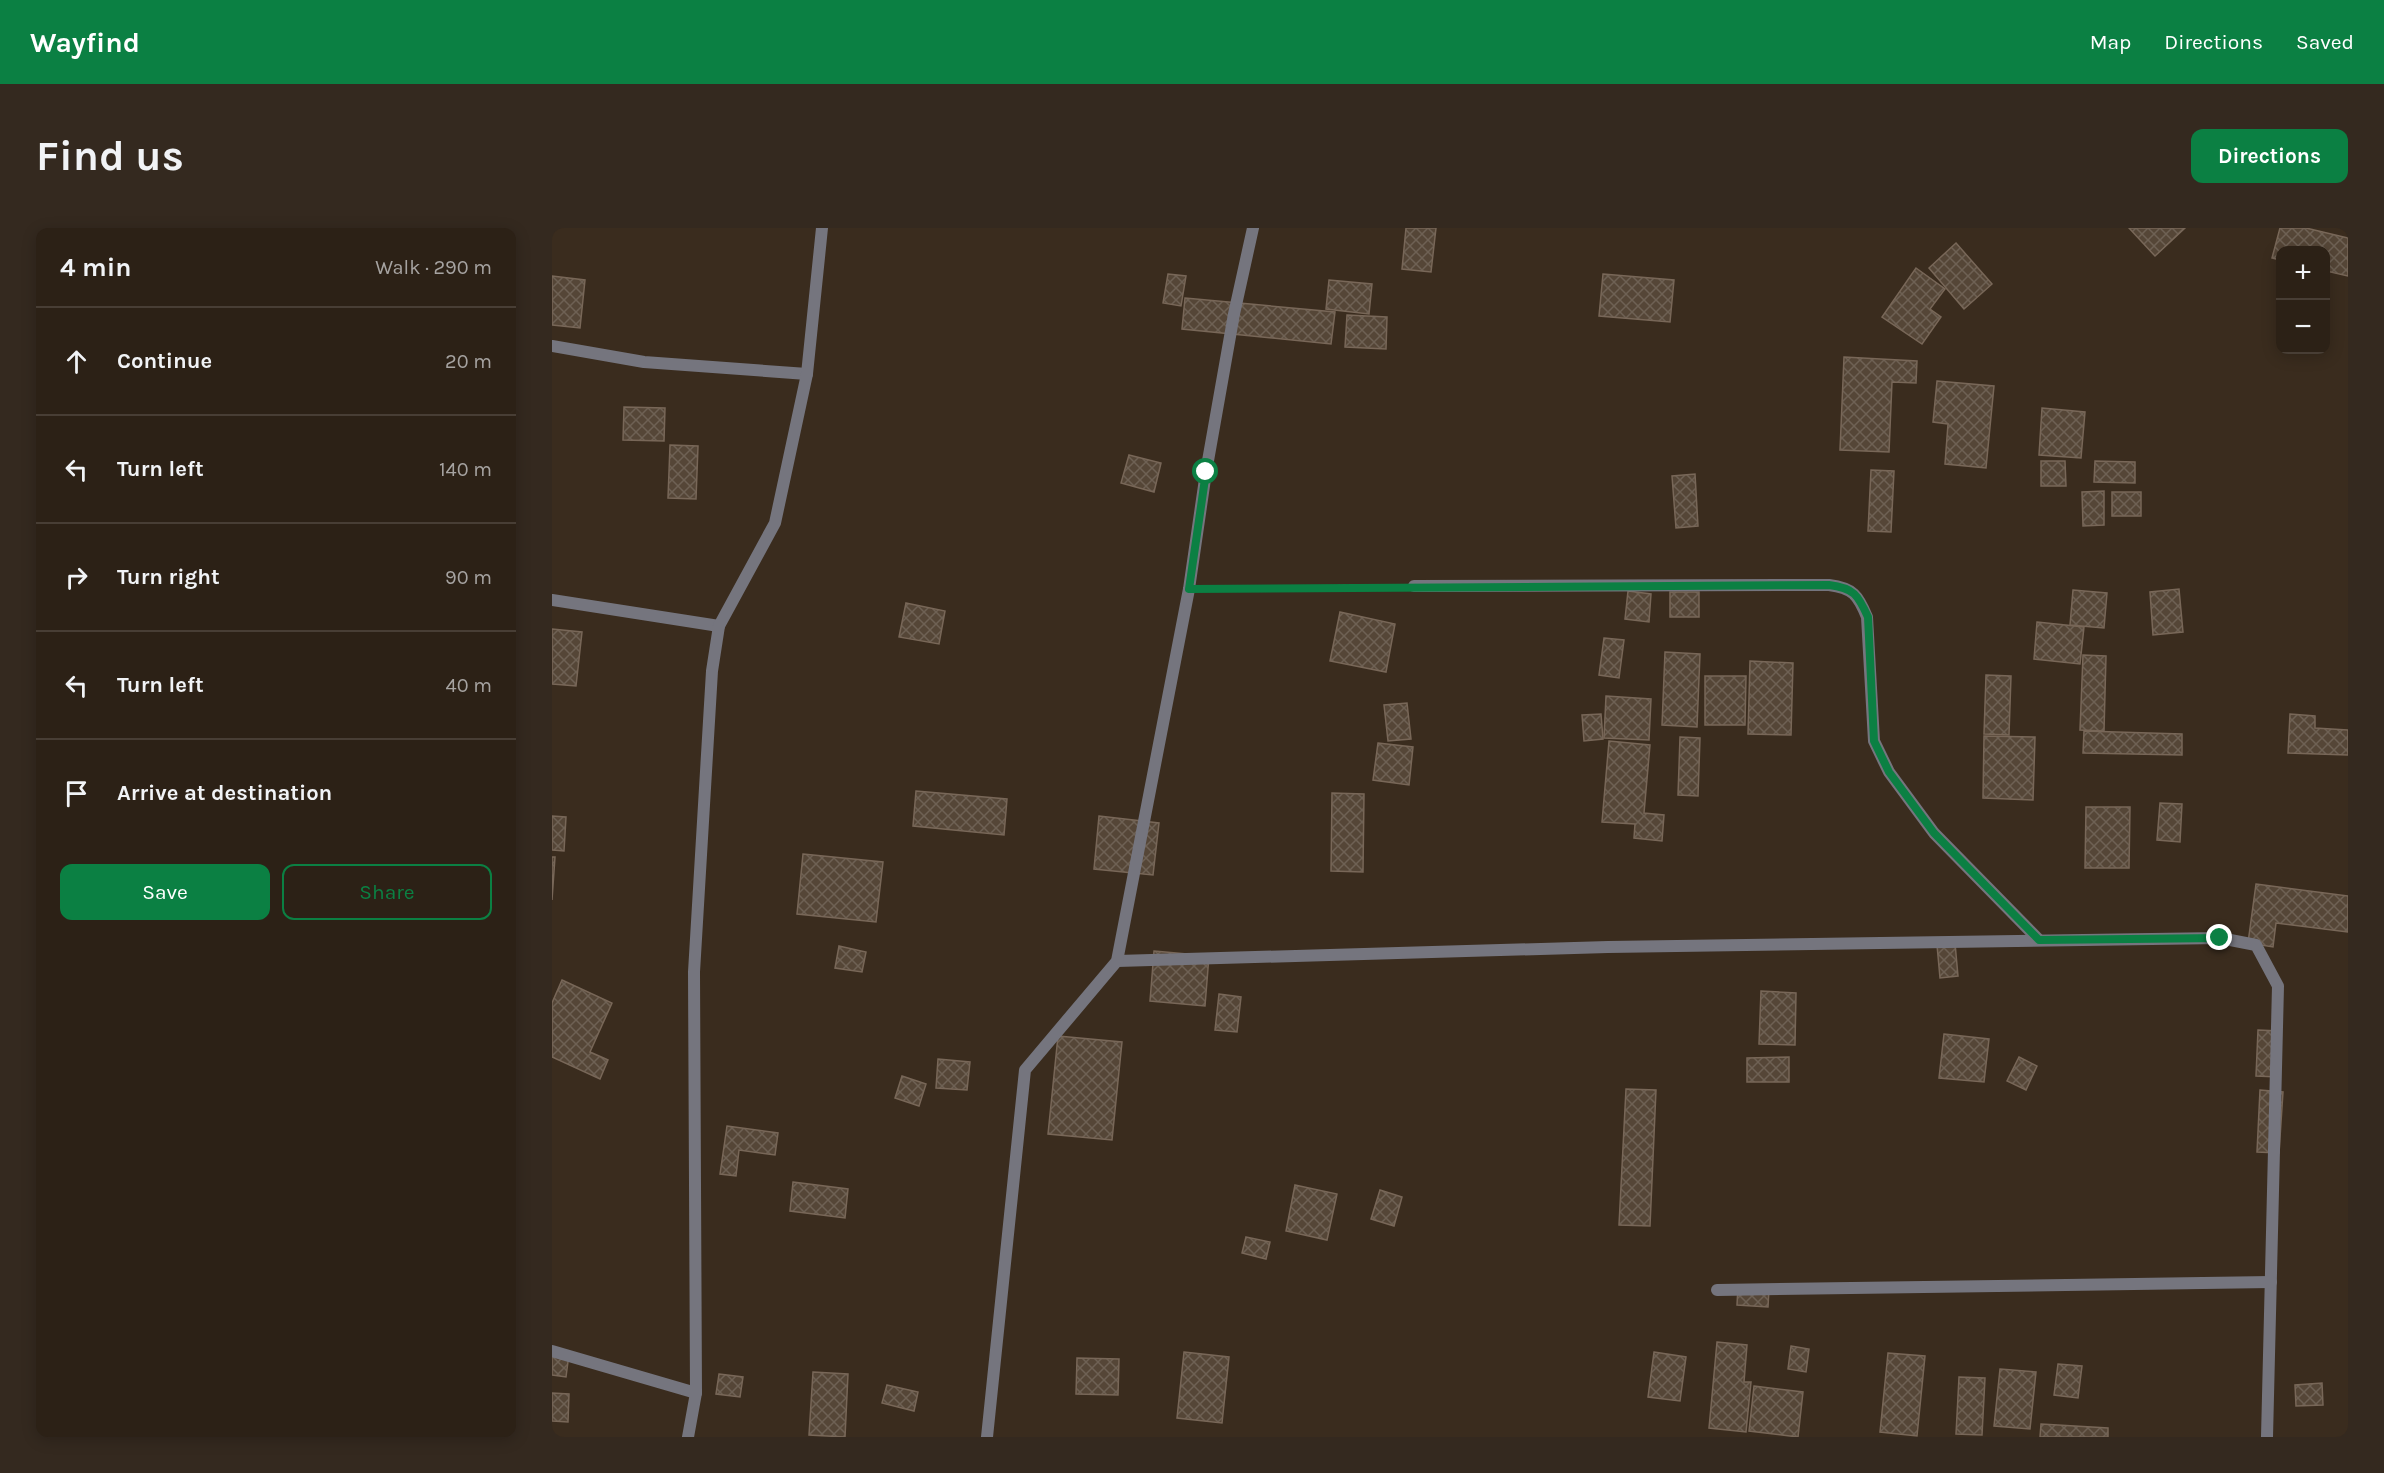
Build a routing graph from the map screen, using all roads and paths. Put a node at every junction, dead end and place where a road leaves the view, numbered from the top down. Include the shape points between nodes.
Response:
1 (822, 228) edge
2 (1253, 228) edge
3 (552, 346) edge
4 (807, 374) junction
5 (1414, 586) joint
6 (1189, 589) junction
7 (552, 600) edge
8 (719, 626) junction
9 (2039, 940) junction
10 (1117, 961) junction
11 (2271, 1282) junction
12 (1717, 1290) dead end
13 (552, 1351) edge
14 (696, 1392) junction
15 (688, 1437) edge
16 (987, 1437) edge
17 (2267, 1437) edge

1 - 4 street
2 - 6 street via 1232,326
3 - 4 street via 644,362
4 - 8 street via 775,523
5 - 6 path
5 - 9 street via 1847,587 1860,600 1868,617 1874,741 1889,772 1934,833
6 - 10 street
7 - 8 street
8 - 14 street via 712,671 694,972
9 - 10 street
9 - 11 street via 2220,938 2256,945 2278,986
10 - 16 street via 1025,1070
11 - 12 street
11 - 17 street
13 - 14 street
14 - 15 street

